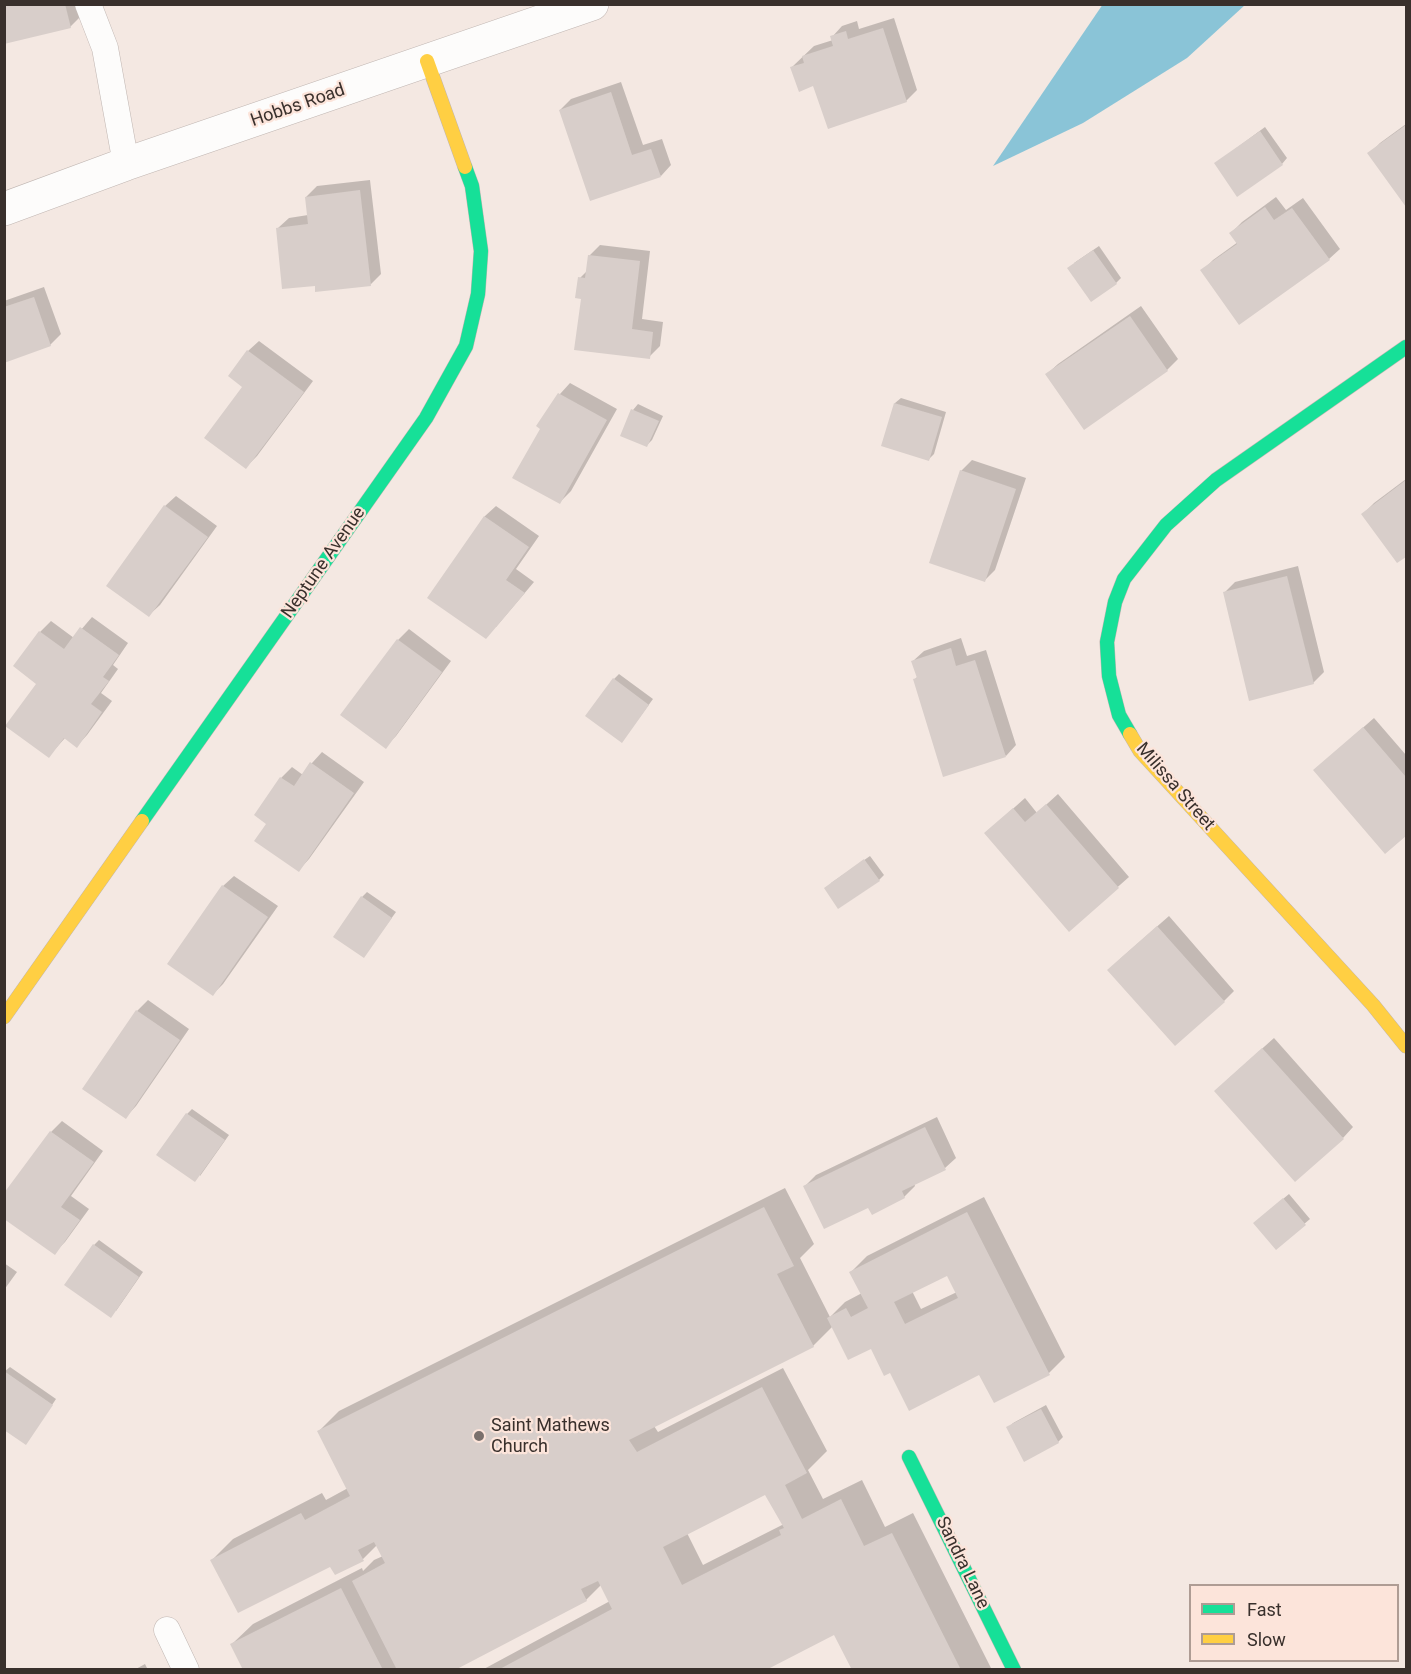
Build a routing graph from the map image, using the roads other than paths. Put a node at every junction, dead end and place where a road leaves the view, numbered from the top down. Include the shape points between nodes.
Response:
1 (88, 4) edge
2 (592, 4) edge
3 (427, 62) junction
4 (126, 164) junction
5 (4, 209) edge
6 (1407, 347) edge
7 (4, 1017) edge
8 (1407, 1046) edge
9 (909, 1457) dead end
10 (167, 1630) dead end
11 (186, 1670) edge
12 (1014, 1670) edge

1 - 4 lane via 105,48
2 - 3 street, Hobbs Road
3 - 4 street, Hobbs Road
3 - 7 street, Neptune Avenue via 472,186 481,250 478,294 466,346 426,418
4 - 5 street, Hobbs Road
6 - 8 street, Milissa Street via 1216,480 1166,525 1124,579 1107,642 1109,675 1119,716 1140,751
9 - 12 street, Sandra Lane
10 - 11 lane

